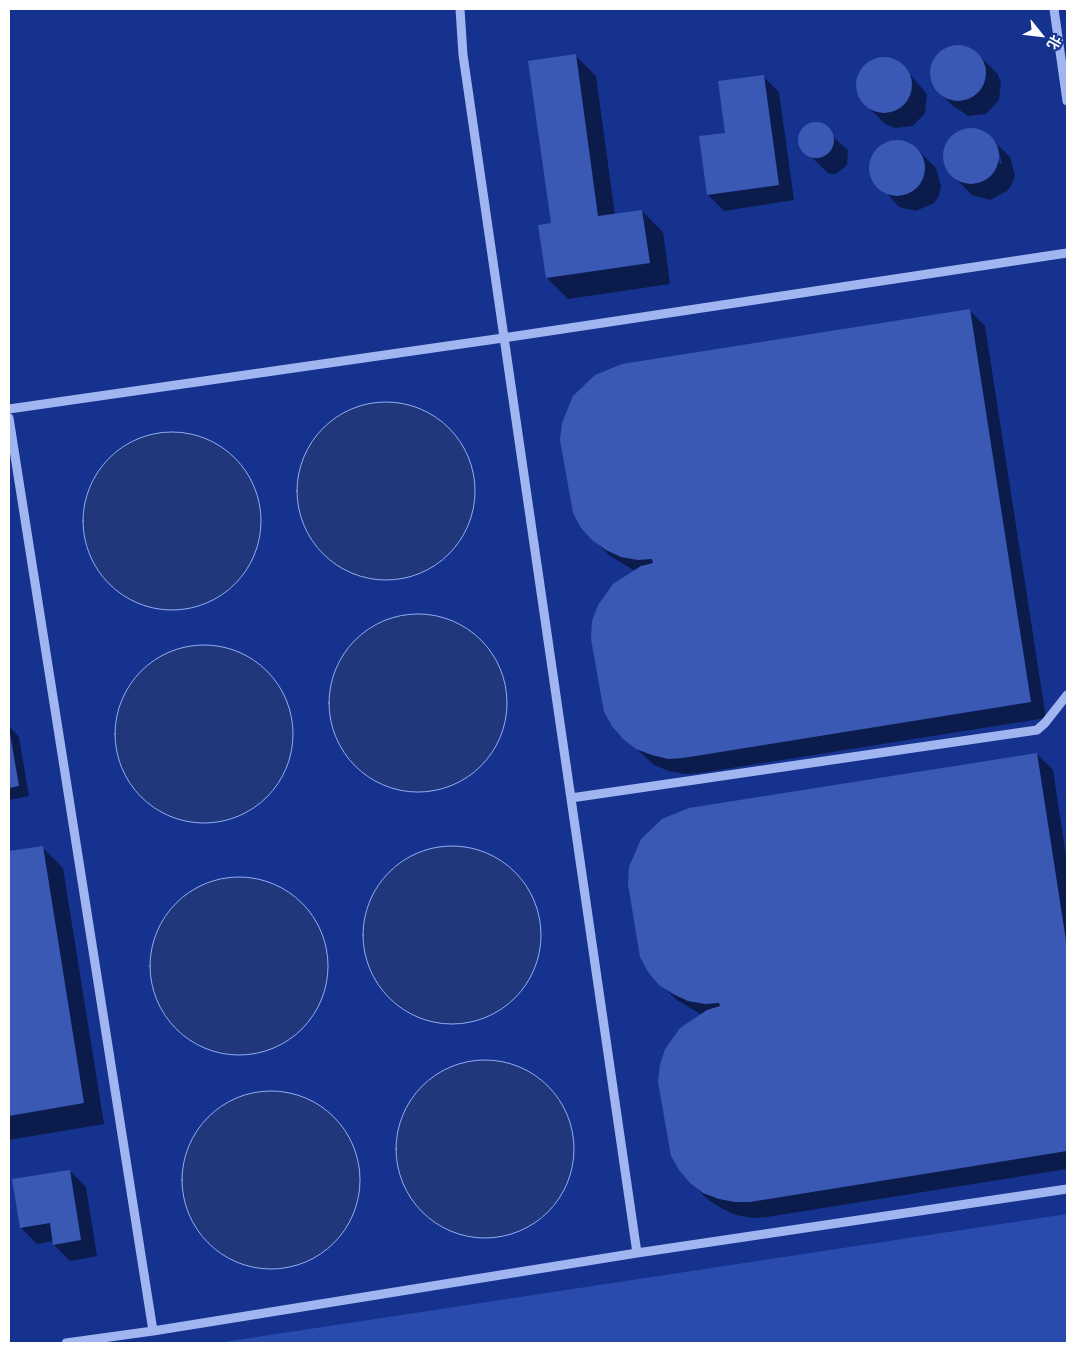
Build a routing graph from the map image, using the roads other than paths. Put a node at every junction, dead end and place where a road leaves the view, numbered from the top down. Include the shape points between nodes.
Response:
1 (460, 9) edge
2 (1054, 9) edge
3 (1067, 101) edge
4 (1067, 253) edge
5 (503, 338) junction
6 (9, 409) edge
7 (9, 418) edge
8 (1067, 695) edge
9 (571, 798) junction
10 (1067, 1189) edge
11 (637, 1252) junction
12 (153, 1331) junction
13 (66, 1343) edge

1 - 5 lane via 463,55
2 - 3 lane
4 - 5 lane
5 - 6 lane
5 - 9 lane
7 - 12 lane
8 - 9 lane via 1037,730
9 - 11 lane
10 - 11 lane
11 - 12 lane
12 - 13 lane

